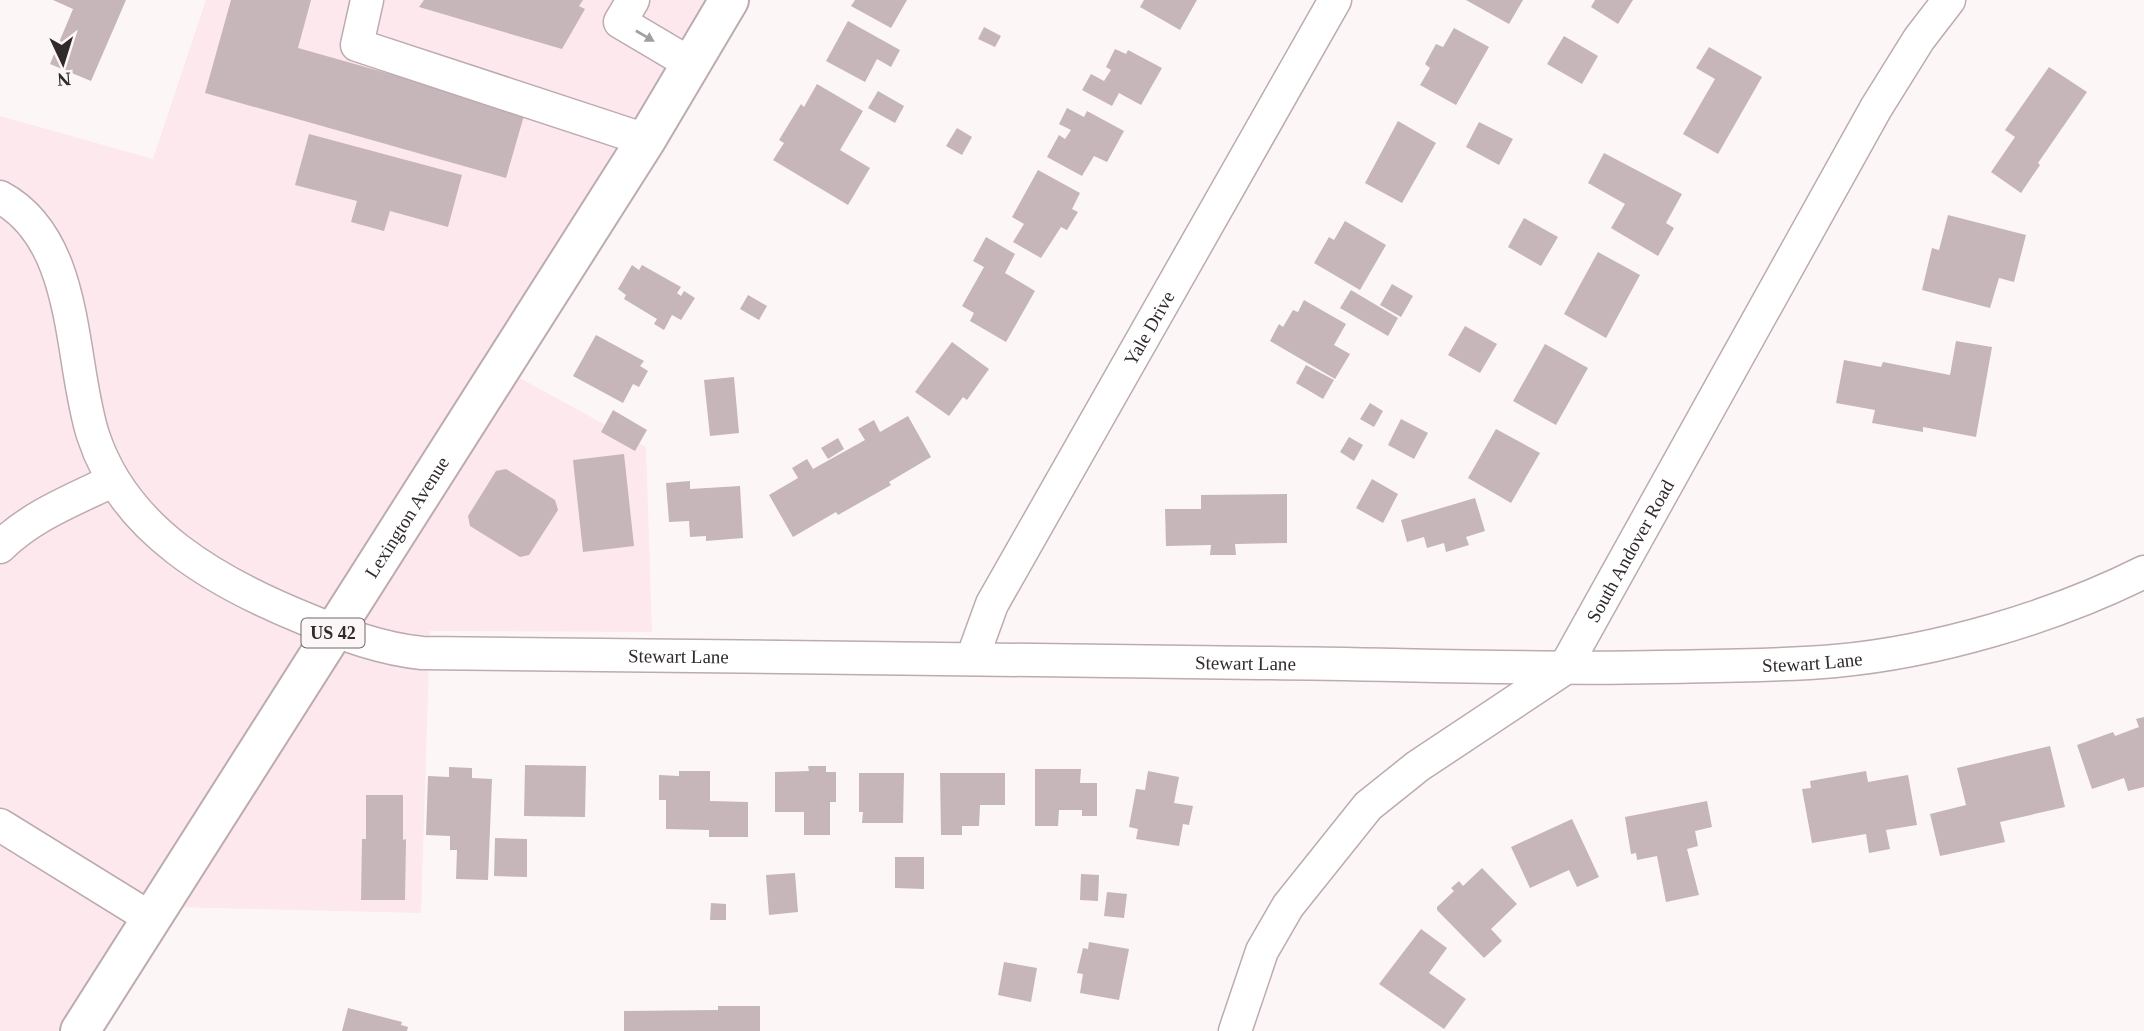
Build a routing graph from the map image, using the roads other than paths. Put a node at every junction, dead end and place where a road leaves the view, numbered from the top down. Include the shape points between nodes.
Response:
1 (367, 0) edge
2 (633, 0) edge
3 (729, 0) edge
4 (1335, 0) edge
5 (1949, 0) edge
6 (691, 64) junction
7 (646, 140) junction
8 (0, 197) edge
9 (112, 481) junction
10 (0, 547) edge
11 (2144, 572) edge
12 (334, 631) junction
13 (972, 659) junction
14 (1564, 669) junction
15 (0, 825) edge
16 (152, 919) junction
17 (80, 1031) edge
18 (1235, 1031) edge

1 - 7 street via 357,45
2 -> 6 street via 620,22
3 - 6 main road, Lexington Avenue / US 42
4 - 13 street, Yale Drive via 992,604
5 - 14 street, South Andover Road via 1876,108
6 - 7 main road, Lexington Avenue / US 42
7 - 12 main road, Lexington Avenue / US 42
8 - 9 street, Stewart Lane via 29,219 46,241 69,304 85,406
9 - 10 street via 46,513
9 - 12 street, Stewart Lane via 156,530 216,577
11 - 14 street, Stewart Lane via 2077,602 1913,650 1838,661
12 - 13 street, Stewart Lane via 422,653
12 - 16 main road, Lexington Avenue / US 42
13 - 14 street, Stewart Lane
14 - 18 street, South Andover Road via 1418,766 1368,806 1288,906 1262,951
15 - 16 street
16 - 17 main road, Lexington Avenue / US 42

